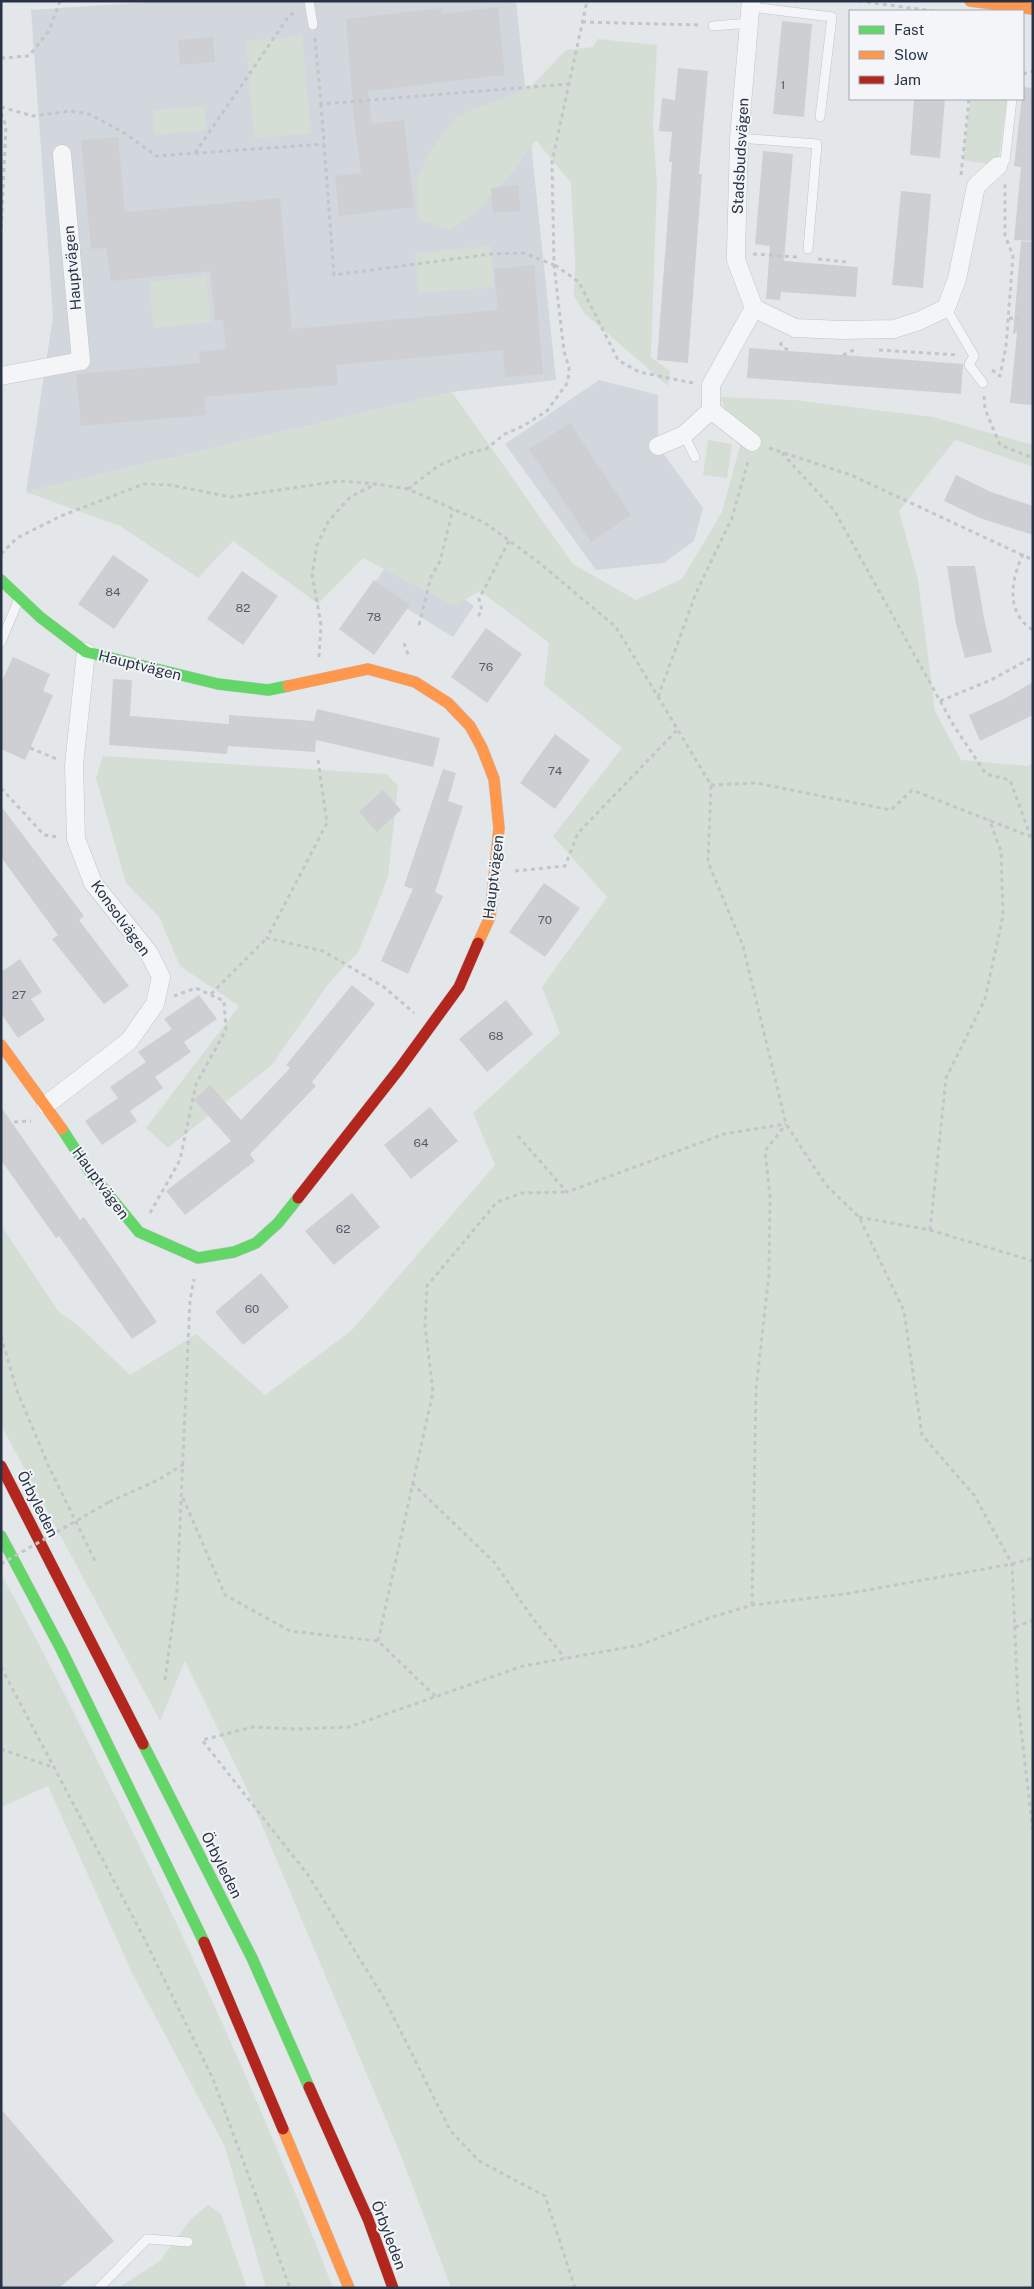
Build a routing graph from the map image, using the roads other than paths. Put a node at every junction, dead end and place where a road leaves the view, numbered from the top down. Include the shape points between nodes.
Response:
1 (970, 1) edge
2 (309, 2) edge
3 (750, 10) edge
4 (1033, 10) edge
5 (314, 25) road end
6 (713, 26) road end
7 (1012, 100) edge
8 (820, 117) dead end
9 (739, 138) junction
10 (62, 154) dead end
11 (1001, 163) joint
12 (808, 249) dead end
13 (754, 308) junction
14 (946, 308) junction
15 (1, 376) edge
16 (983, 383) road end
17 (711, 410) junction
18 (684, 435) junction
19 (753, 442) road end
20 (658, 446) dead end
21 (695, 457) dead end
22 (1, 580) edge
23 (19, 598) junction
24 (1, 642) edge
25 (86, 652) junction
26 (1, 1045) edge
27 (46, 1105) junction
28 (1, 1466) edge
29 (1, 1536) edge
30 (188, 2242) dead end
31 (98, 2288) edge
32 (348, 2288) edge
33 (393, 2288) edge

1 - 4 main road
2 - 5 lane
3 - 6 lane
3 - 8 lane via 832,17
3 - 9 street, Stadsbudsvägen
7 - 11 lane
9 - 12 lane via 817,144
9 - 13 street, Stadsbudsvägen via 736,260
10 - 15 street, Hauptvägen via 81,361
11 - 14 street via 976,186 957,279
13 - 14 street via 795,328 842,330 894,329
13 - 17 street via 711,384
14 - 16 lane via 974,356 969,365
17 - 18 street
17 - 19 street
18 - 20 street
18 - 21 lane
22 - 23 main road, Hauptvägen
23 - 24 lane
23 - 25 main road, Hauptvägen
25 - 27 street, Konsolvägen via 74,765 76,839 93,883 149,953 161,977 155,1004 129,1041
25 - 27 main road, Hauptvägen via 218,684 268,690 368,669 415,682 448,704 470,726 494,779 499,828 490,917 459,987 278,1223 256,1242 234,1252 198,1258 138,1232 90,1172
26 - 27 main road, Hauptvägen
28 - 33 main road, Örbyleden via 252,1958 368,2219
29 - 32 main road via 61,1648 216,1966
30 - 31 lane via 146,2239

